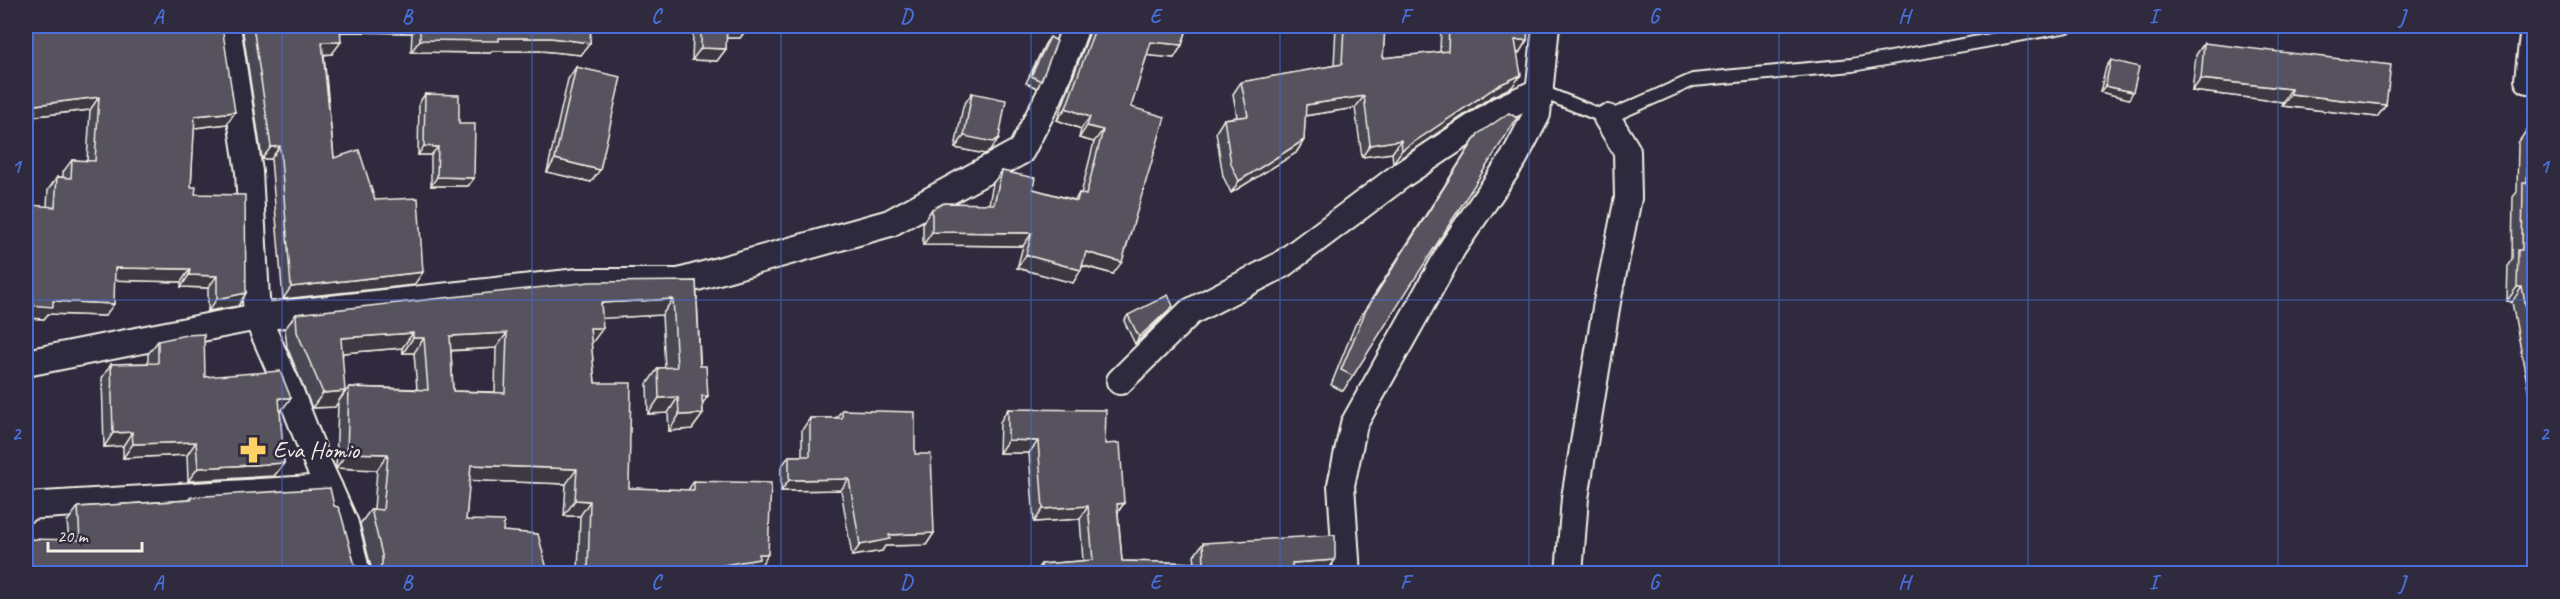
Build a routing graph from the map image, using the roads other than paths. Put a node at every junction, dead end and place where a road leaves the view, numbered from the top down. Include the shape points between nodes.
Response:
1 (227, 26) edge
2 (1076, 26) edge
3 (1546, 26) edge
4 (2068, 26) edge
5 (2534, 26) edge
6 (2535, 81) edge
7 (1540, 92) junction
8 (1607, 118) junction
9 (257, 316) junction
10 (26, 363) edge
11 (1120, 381) dead end
12 (329, 488) junction
13 (26, 509) edge
14 (357, 573) edge
15 (1347, 573) edge
16 (1569, 573) edge

1 - 9 street via 249,172
2 - 9 street via 1049,98 1021,151 890,223 679,282 578,282
3 - 7 street
4 - 8 lane via 1852,65 1693,80
5 - 6 street via 2528,80
7 - 8 lane
7 - 11 street via 1499,110 1403,174 1281,265 1190,312
7 - 15 street via 1537,114 1514,158 1453,247 1353,424 1341,485
8 - 16 street via 1627,152 1628,198 1575,498
9 - 10 street
9 - 12 street
12 - 13 street
12 - 14 street via 345,524

